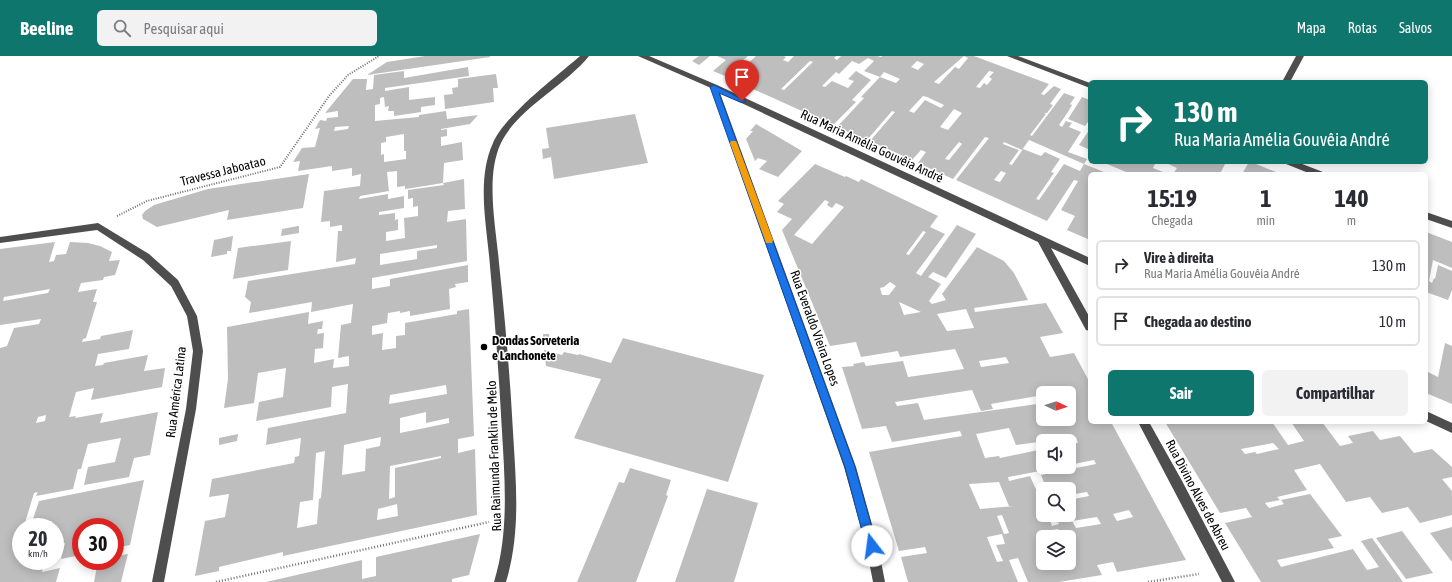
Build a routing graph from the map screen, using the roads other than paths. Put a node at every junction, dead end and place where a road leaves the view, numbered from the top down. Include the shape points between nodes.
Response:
1 (585, 56) edge
2 (642, 56) edge
3 (1011, 56) edge
4 (1300, 56) edge
5 (1288, 80) edge
6 (1088, 85) edge
7 (714, 87) junction
8 (1294, 164) edge
9 (1315, 172) edge
10 (1428, 216) edge
11 (1452, 225) edge
12 (0, 240) edge
13 (1042, 240) junction
14 (1088, 261) edge
15 (1088, 323) edge
16 (1428, 417) edge
17 (1144, 424) edge
18 (1447, 425) edge
19 (1452, 435) edge
20 (158, 582) edge
21 (500, 582) edge
22 (879, 582) edge
23 (1229, 582) edge

1 - 21 street, Rua Raimunda Franklin de Melo via 514,119 497,142 489,166 489,199 506,396 511,520 506,566
2 - 7 street, Rua Maria Amélia Gouvêia André
3 - 6 street
4 - 5 street
7 - 13 street, Rua Maria Amélia Gouvêia André
7 - 22 street, Rua Everaldo Vieira Lopes via 850,467 872,546
8 - 9 street
10 - 11 street
12 - 20 street, Rua América Latina via 98,226 146,257 174,282 192,316 198,351 191,410
13 - 14 street, Rua Maria Amélia Gouvêia André
13 - 15 street
16 - 18 street
17 - 23 street, Rua Divino Alves de Abreu
18 - 19 street

